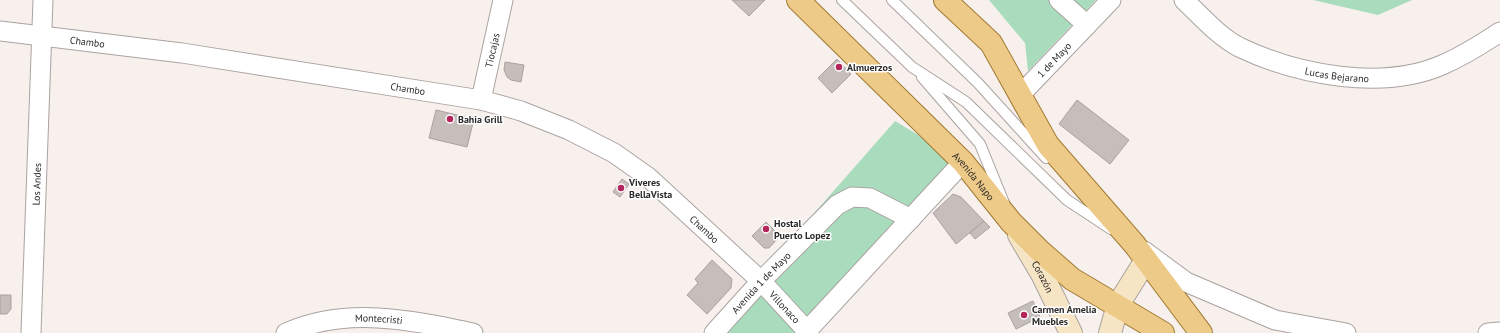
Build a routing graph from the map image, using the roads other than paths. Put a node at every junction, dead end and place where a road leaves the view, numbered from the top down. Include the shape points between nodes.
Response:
1 (43, 0) edge
2 (503, 0) edge
3 (798, 0) edge
4 (842, 0) edge
5 (892, 0) edge
6 (945, 0) edge
7 (1059, 0) edge
8 (1111, 0) edge
9 (1184, 0) edge
10 (1087, 25) junction
11 (0, 31) edge
12 (1500, 32) edge
13 (41, 35) junction
14 (912, 67) junction
15 (1020, 95) junction
16 (481, 100) junction
17 (963, 162) junction
18 (911, 218) junction
19 (1011, 222) junction
20 (1140, 252) junction
21 (760, 281) junction
22 (1118, 305) junction
23 (807, 332) edge
24 (1500, 332) edge
25 (31, 333) edge
26 (286, 333) edge
27 (473, 333) edge
28 (714, 333) edge
29 (1071, 333) edge
30 (1110, 333) edge
31 (1162, 333) edge
32 (1201, 333) edge
33 (1346, 333) edge
34 (1488, 333) edge

1 - 13 street, Los Andes
2 - 16 street, Tiocajas
3 - 17 main road, Avenida Napo
4 - 14 lane
5 - 20 lane via 978,83 1075,190
6 - 15 main road via 990,43
7 - 10 street
8 - 10 street, 1 de Mayo
9 - 12 street, Lucas Bejarano via 1218,32 1239,46 1296,69 1338,77 1373,78 1407,75 1441,66
10 - 15 street, 1 de Mayo
11 - 13 street, Chambo
13 - 16 street, Chambo via 182,53
13 - 25 street, Los Andes
14 - 19 lane via 980,144
14 - 20 lane via 966,102 1067,200
15 - 20 main road via 1048,145
16 - 21 street, Chambo via 521,110 614,153 648,177
17 - 18 street
17 - 19 main road, Avenida Napo
18 - 21 street, Avenida 1 de Mayo via 870,198 852,197 837,205
18 - 23 street
19 - 22 main road, Avenida Napo via 1072,279
19 - 29 main road, Corazón via 1042,274
20 - 22 main road
20 - 32 main road
20 - 33 street via 1186,282 1275,320
21 - 23 street, Villonaco
21 - 28 street, Avenida 1 de Mayo
22 - 30 main road
22 - 31 main road, Avenida Napo
24 - 34 street
26 - 27 street, Montecristi via 328,320 366,316 410,320

